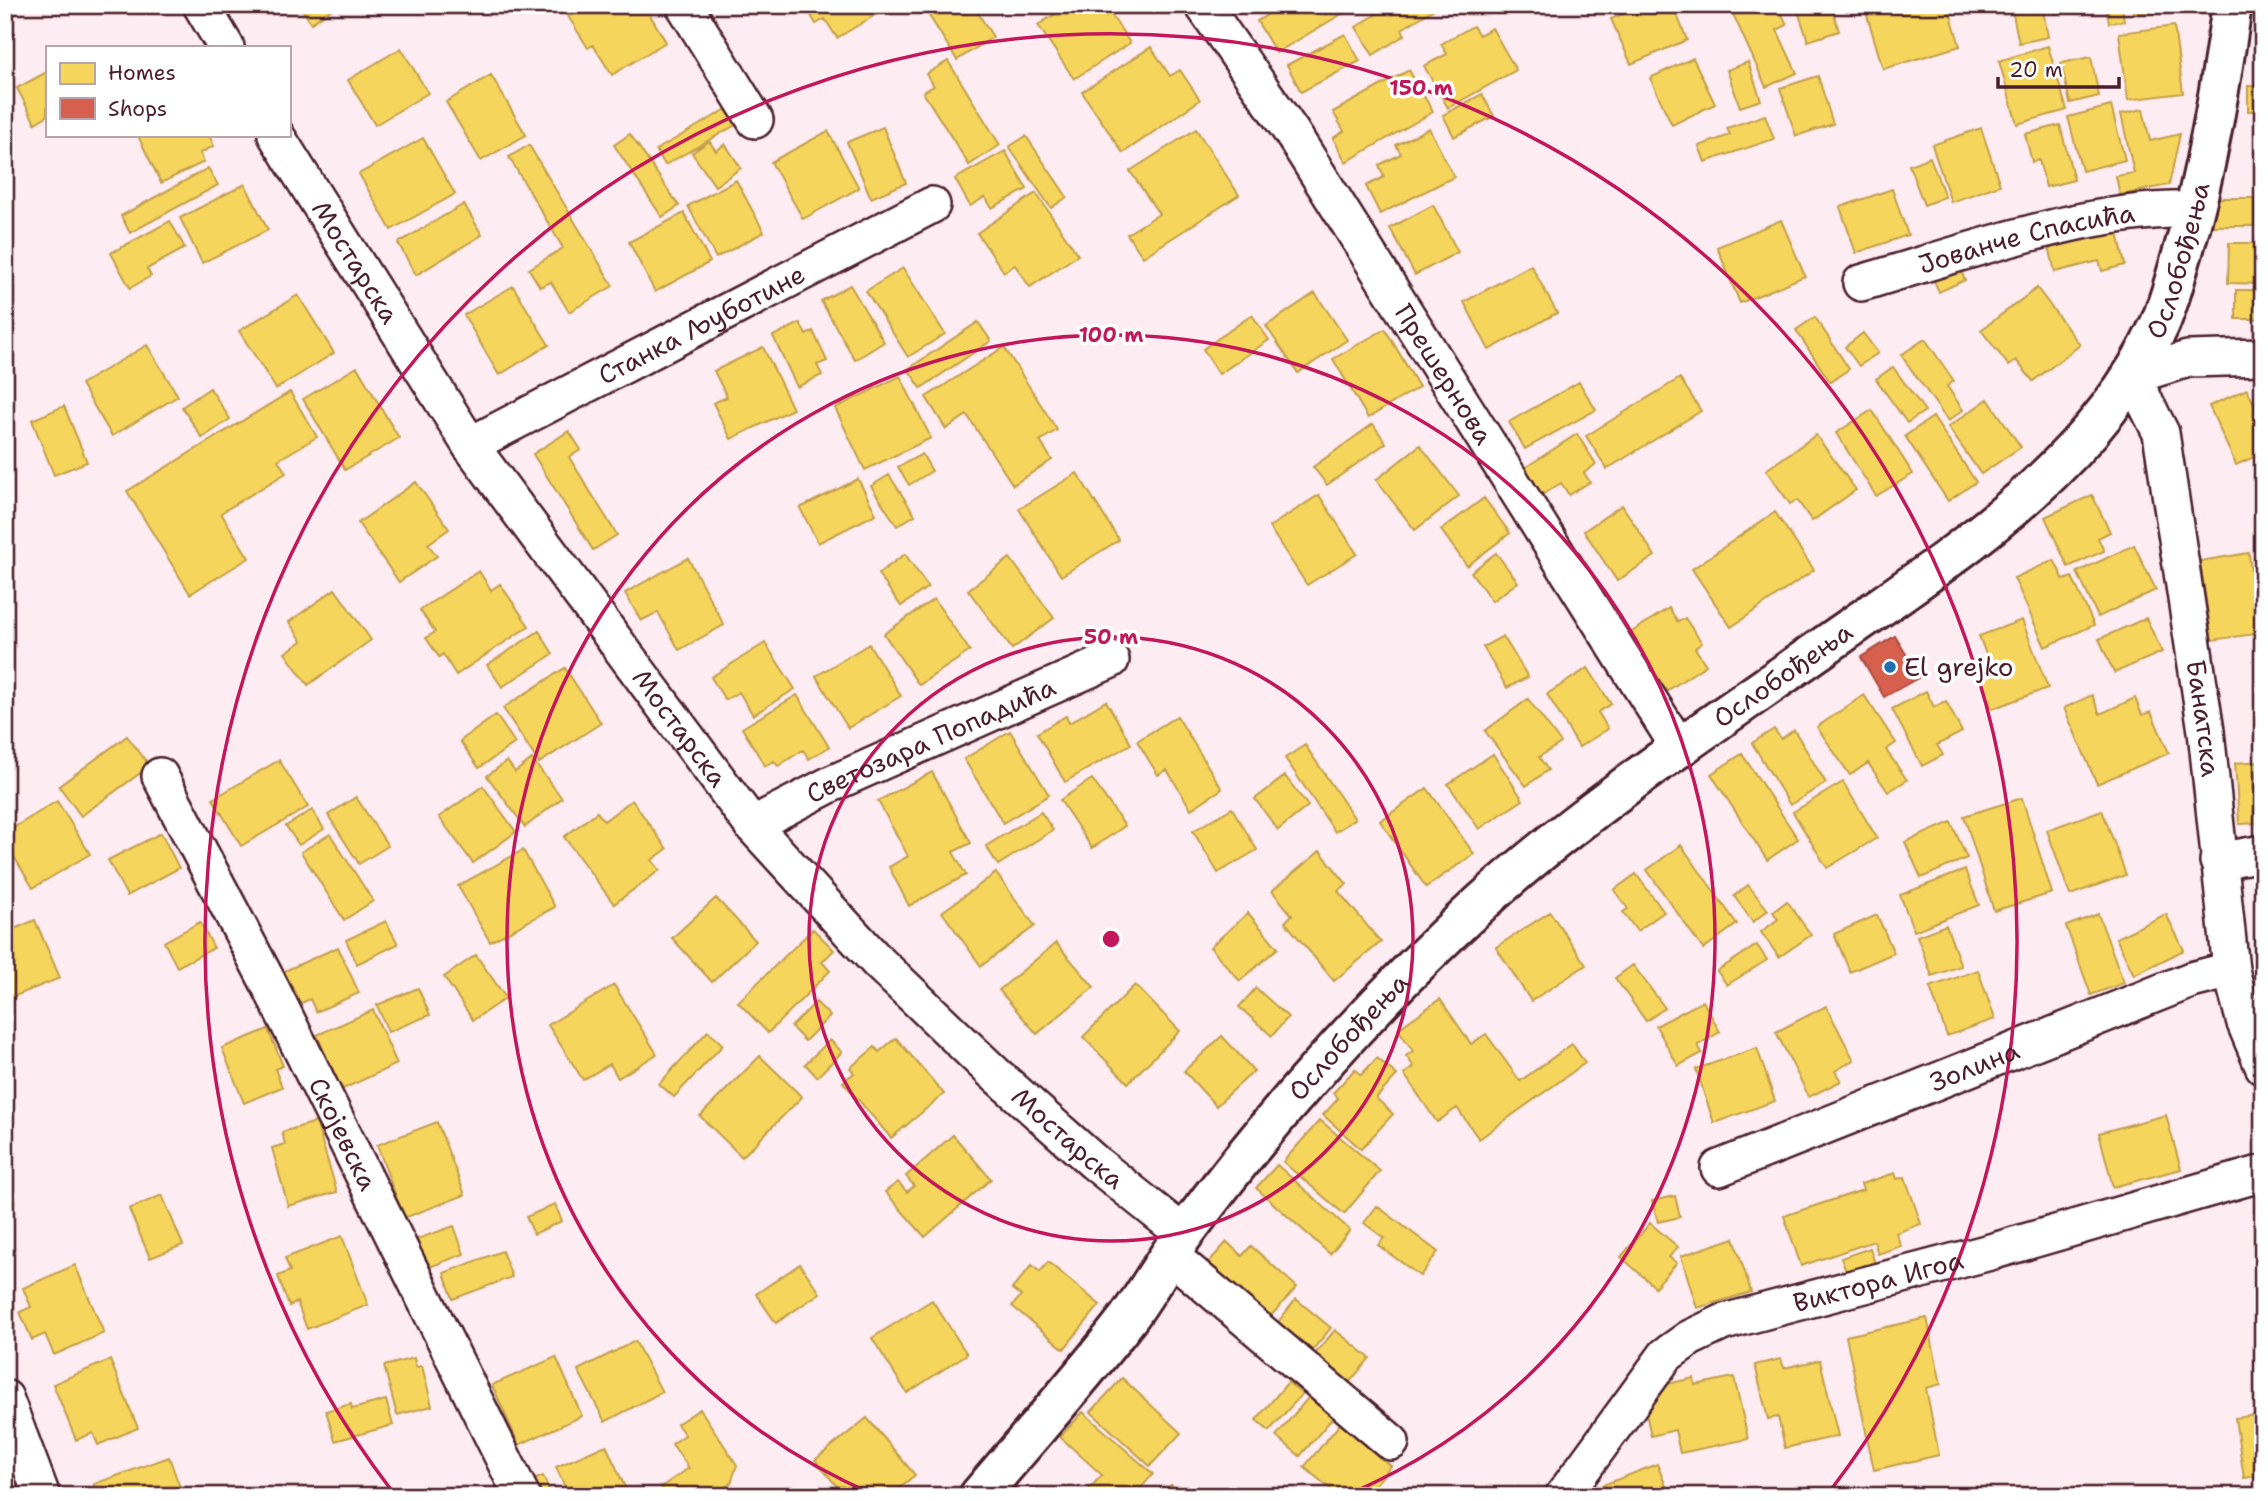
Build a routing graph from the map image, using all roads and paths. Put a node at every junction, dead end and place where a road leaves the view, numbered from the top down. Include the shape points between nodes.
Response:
1 (202, 5) edge
2 (684, 5) edge
3 (1203, 5) edge
4 (2232, 5) edge
5 (225, 46) edge
6 (755, 120) dead end
7 (277, 136) edge
8 (932, 205) dead end
9 (2195, 210) junction
10 (1861, 283) dead end
11 (2263, 357) edge
12 (2132, 376) junction
13 (470, 445) junction
14 (1111, 660) dead end
15 (1679, 749) junction
16 (160, 776) dead end
17 (752, 825) junction
18 (2263, 853) edge
19 (2218, 861) junction
20 (2231, 970) junction
21 (2263, 1066) edge
22 (1719, 1168) dead end
23 (2263, 1173) edge
24 (1177, 1245) junction
25 (5, 1398) edge
26 (1391, 1442) dead end
27 (42, 1496) edge
28 (522, 1496) edge
29 (979, 1496) edge
30 (1563, 1496) edge

1 - 5 street
2 - 6 street
3 - 15 street, Прешернова via 1293,133
4 - 9 street, Ослобођења via 2215,121
7 - 13 street, Мостарска
8 - 13 street, Станка Љуботине
9 - 10 street, Јованче Спасића via 2152,209 2071,225
9 - 12 street, Ослобођења via 2159,326
11 - 12 street via 2188,359
12 - 15 street, Ослобођења via 2027,498 1964,548
12 - 19 street, Банатска via 2161,433 2206,732
13 - 17 street, Мостарска
14 - 17 street, Светозара Попадића via 831,784
15 - 24 street, Ослобођења via 1570,828 1413,968 1265,1133
16 - 28 street, Скојевска via 269,984
17 - 24 street, Мостарска via 877,961
18 - 19 street
19 - 20 street, Банатска
20 - 21 street, Банатска via 2245,1024
20 - 22 street, Золина via 2191,981
23 - 30 street, Виктора Игоа via 1994,1251 1724,1322 1689,1338 1666,1355
24 - 26 street
24 - 29 street, Ослобођења via 1128,1317
25 - 27 street

